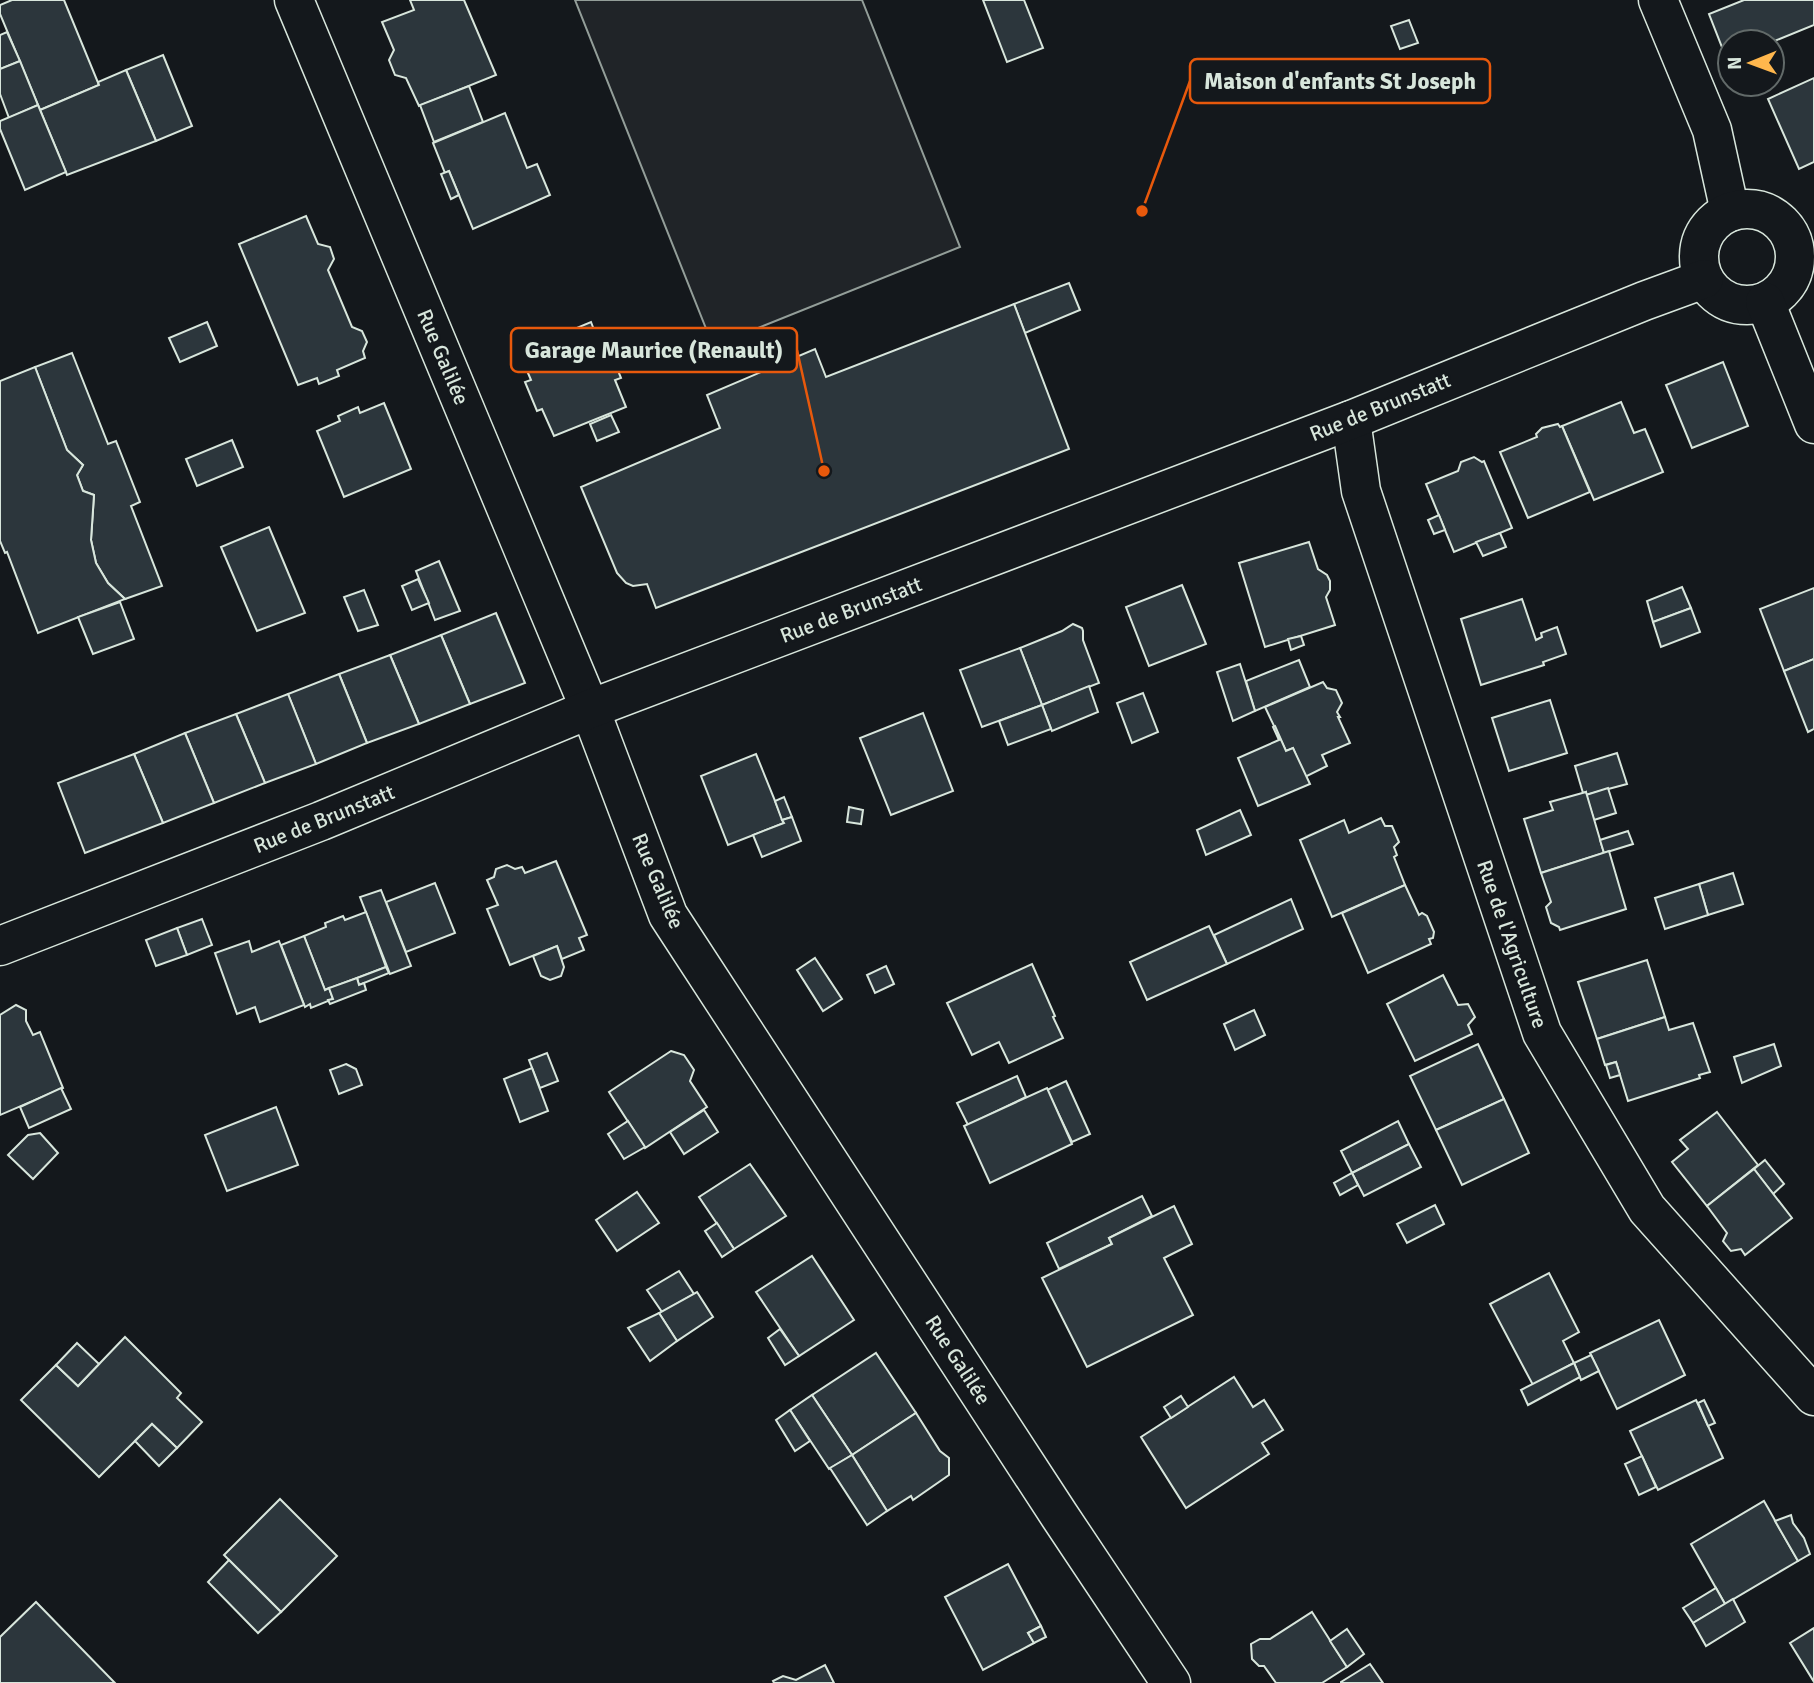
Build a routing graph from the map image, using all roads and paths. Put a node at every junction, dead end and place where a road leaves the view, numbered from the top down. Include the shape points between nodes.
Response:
1 (294, 0) edge
2 (1658, 0) edge
3 (1730, 212) junction
4 (1804, 239) edge
5 (1704, 279) junction
6 (1765, 302) junction
7 (1351, 419) junction
8 (1814, 424) edge
9 (590, 709) junction
10 (0, 946) edge
11 (1814, 1396) edge
12 (1171, 1683) edge

1 - 9 street, Rue Galilée
2 - 3 street via 1712,130
3 - 4 street via 1745,209 1769,215
3 - 5 street via 1716,220 1700,248
4 - 6 street via 1794,272 1778,295
5 - 6 street via 1724,300 1752,305
5 - 7 street, Rue de Brunstatt
6 - 8 street
7 - 9 street, Rue de Brunstatt
7 - 11 street, Rue de l'Agriculture via 1361,491 1542,1033 1647,1209
9 - 10 street, Rue de Brunstatt via 321,821
9 - 12 street, Rue Galilée via 668,915

